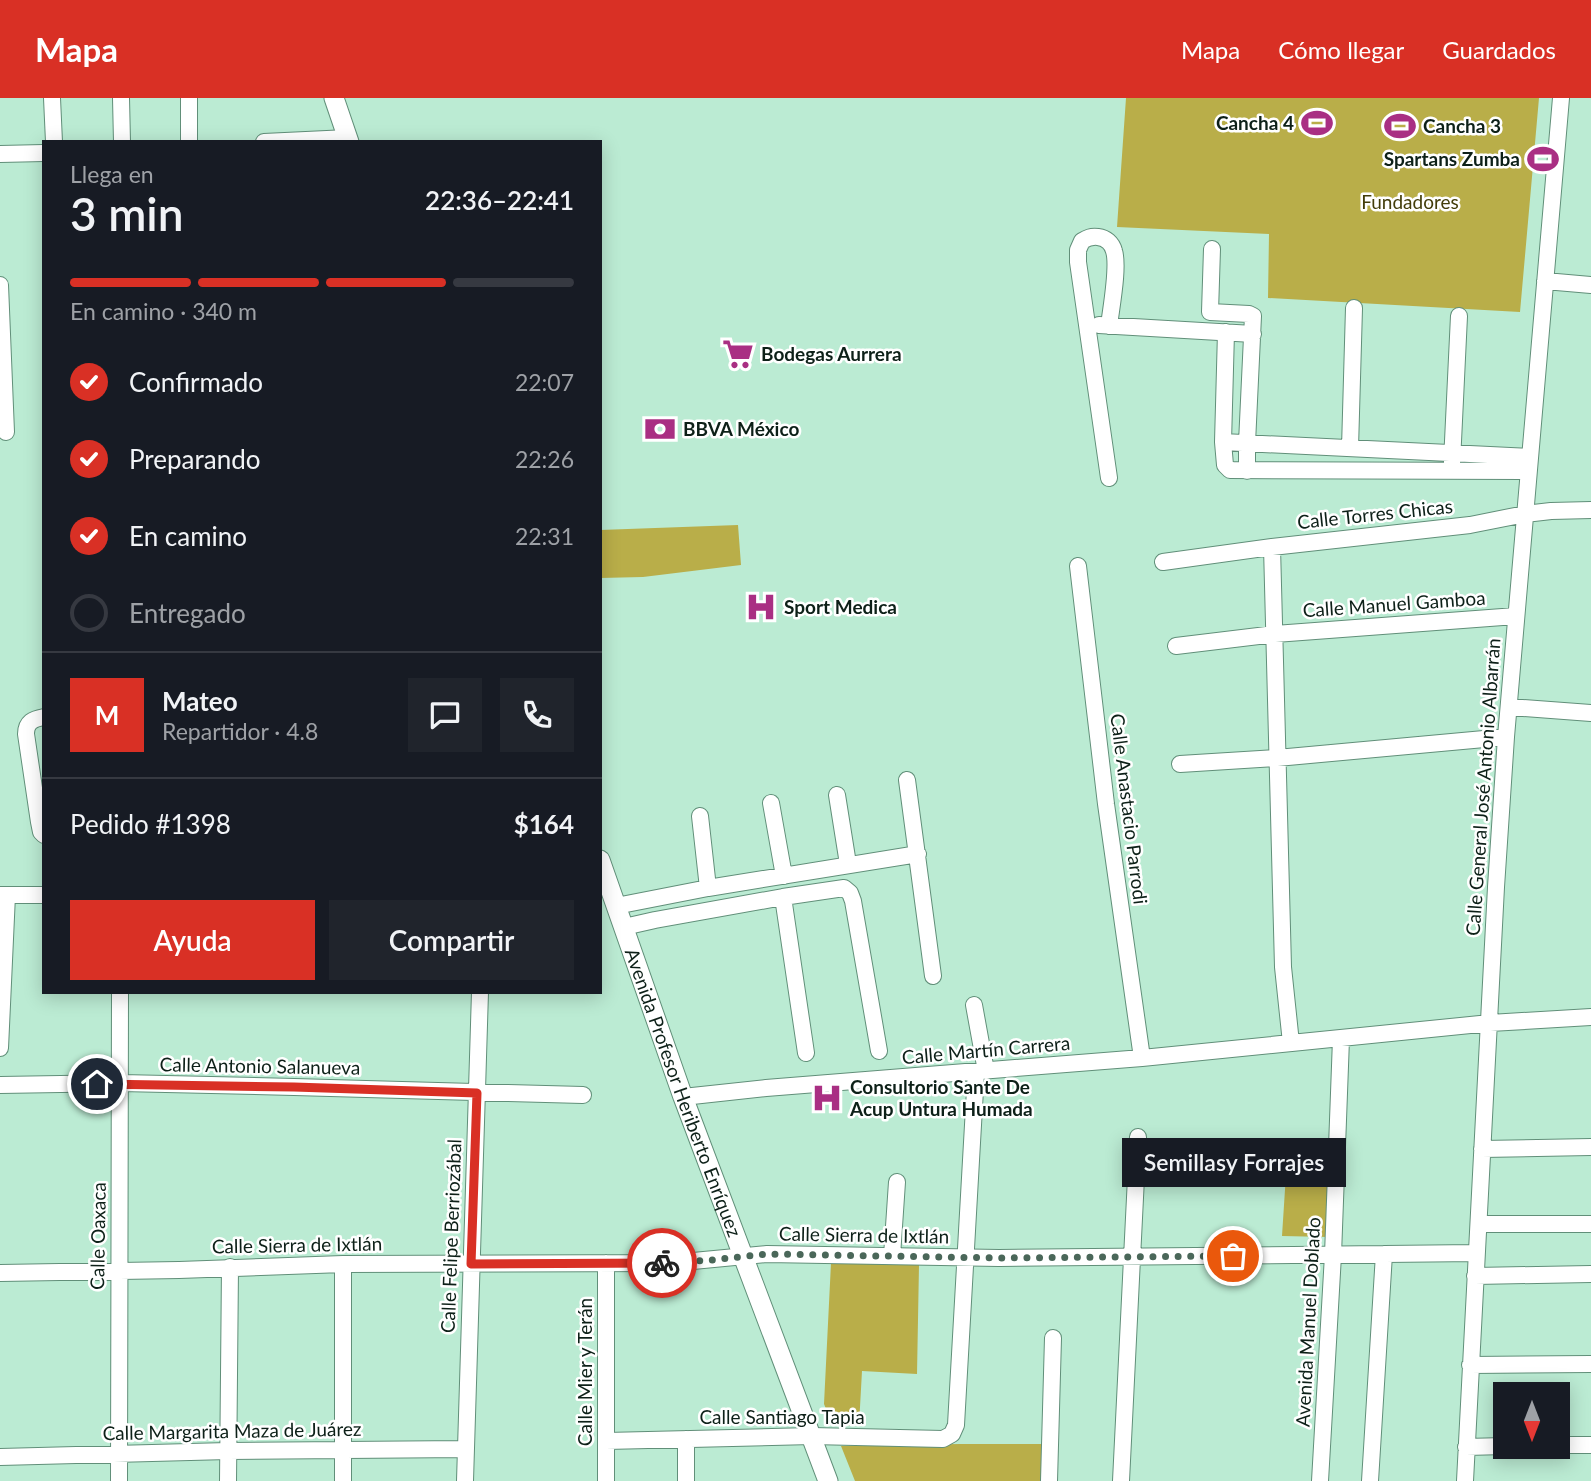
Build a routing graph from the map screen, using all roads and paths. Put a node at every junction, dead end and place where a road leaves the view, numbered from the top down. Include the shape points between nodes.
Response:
1 (52, 98) edge
2 (121, 98) edge
3 (189, 98) edge
4 (334, 98) edge
5 (1561, 98) edge
6 (54, 140) edge
7 (122, 140) edge
8 (189, 140) edge
9 (349, 140) edge
10 (42, 153) edge
11 (0, 154) edge
12 (1212, 249) dead end
13 (1545, 281) junction
14 (0, 285) edge
15 (1591, 285) edge
16 (1354, 308) dead end
17 (1210, 312) junction
18 (1459, 316) dead end
19 (1088, 325) junction
20 (1109, 326) junction
21 (1219, 332) junction
22 (1253, 334) junction
23 (6, 432) dead end
24 (1223, 442) junction
25 (1247, 443) junction
26 (1350, 448) junction
27 (1452, 452) junction
28 (1529, 464) junction
29 (1247, 471) junction
30 (1451, 472) junction
31 (1110, 478) dead end
32 (1591, 510) edge
33 (1525, 514) junction
34 (1272, 547) junction
35 (1163, 562) dead end
36 (1078, 566) dead end
37 (1516, 616) junction
38 (1275, 634) junction
39 (1176, 646) dead end
40 (1508, 707) junction
41 (1591, 713) edge
42 (42, 718) edge
43 (1506, 737) junction
44 (1277, 758) junction
45 (1180, 764) dead end
46 (907, 780) dead end
47 (837, 795) dead end
48 (771, 803) dead end
49 (700, 816) dead end
50 (42, 833) edge
51 (918, 854) junction
52 (848, 864) junction
53 (602, 869) edge
54 (784, 876) junction
55 (708, 888) junction
56 (3, 895) edge
57 (42, 895) edge
58 (783, 897) junction
59 (616, 906) junction
60 (624, 927) junction
61 (933, 976) dead end
62 (120, 994) edge
63 (480, 994) edge
64 (974, 1005) dead end
65 (1591, 1017) edge
66 (1490, 1023) junction
67 (1341, 1039) junction
68 (1291, 1043) junction
69 (0, 1048) edge
70 (879, 1051) dead end
71 (806, 1053) dead end
72 (1142, 1058) junction
73 (981, 1072) junction
74 (121, 1083) junction
75 (0, 1085) edge
76 (477, 1093) junction
77 (583, 1095) dead end
78 (684, 1097) junction
79 (1138, 1138) dead end
80 (1591, 1147) edge
81 (1482, 1149) junction
82 (897, 1182) dead end
83 (1479, 1224) junction
84 (1591, 1224) edge
85 (1476, 1253) junction
86 (1384, 1254) junction
87 (1334, 1255) junction
88 (743, 1256) junction
89 (892, 1256) junction
90 (965, 1257) junction
91 (1133, 1257) junction
92 (606, 1263) junction
93 (343, 1264) junction
94 (471, 1264) junction
95 (230, 1267) junction
96 (118, 1270) junction
97 (0, 1273) edge
98 (1591, 1274) edge
99 (1475, 1276) junction
100 (1053, 1338) dead end
101 (1591, 1364) edge
102 (1470, 1365) junction
103 (812, 1436) junction
104 (686, 1439) junction
105 (606, 1441) junction
106 (1570, 1445) edge
107 (1591, 1445) edge
108 (1493, 1446) edge
109 (1466, 1447) junction
110 (466, 1449) junction
111 (343, 1450) junction
112 (228, 1451) junction
113 (120, 1454) junction
114 (0, 1457) edge
115 (119, 1481) edge
116 (229, 1481) edge
117 (343, 1481) edge
118 (465, 1481) edge
119 (607, 1481) edge
120 (686, 1481) edge
121 (828, 1481) edge
122 (1049, 1481) edge
123 (1121, 1481) edge
124 (1320, 1481) edge
125 (1370, 1481) edge
126 (1465, 1481) edge

1 - 6 street
2 - 7 street
3 - 8 street
4 - 9 main road
5 - 13 street, Calle General José Antonio Albarrán
10 - 11 street
12 - 17 street
13 - 15 street
13 - 28 street, Calle General José Antonio Albarrán
14 - 23 street
16 - 26 street
17 - 21 street
17 - 22 street via 1252,315
18 - 27 street
19 - 20 street
19 - 20 street via 1078,250 1082,241 1095,237 1109,242 1114,250
19 - 31 street
20 - 21 street
21 - 22 street
21 - 24 street
22 - 25 street
24 - 25 street
24 - 29 street via 1227,467
25 - 26 street
25 - 29 street
26 - 27 street
27 - 28 street
27 - 30 street
28 - 30 street
28 - 33 street, Calle General José Antonio Albarrán
29 - 30 street
32 - 33 street, Calle Torres Chicas
33 - 34 street, Calle Torres Chicas via 1470,525
33 - 37 street, Calle General José Antonio Albarrán
34 - 35 street, Calle Torres Chicas
34 - 38 street
36 - 72 street, Calle Anastacio Parrodi
37 - 38 street, Calle Manuel Gamboa
37 - 40 street, Calle General José Antonio Albarrán
38 - 39 street, Calle Manuel Gamboa
38 - 44 street
40 - 41 street
40 - 43 street, Calle General José Antonio Albarrán
42 - 50 street via 26,727
43 - 44 street
43 - 66 street, Calle General José Antonio Albarrán
44 - 45 street
44 - 68 street via 1283,967
46 - 51 street
47 - 52 street
48 - 54 street
49 - 55 street
51 - 52 street
51 - 61 street
52 - 54 street
53 - 59 main road, Avenida Profesor Heriberto Enríquez
54 - 55 street
55 - 59 street
56 - 57 street
56 - 69 street
58 - 60 street
58 - 70 street via 838,888 850,893
58 - 71 street
59 - 60 main road, Avenida Profesor Heriberto Enríquez
60 - 78 main road, Avenida Profesor Heriberto Enríquez
62 - 74 street, Calle Oaxaca
63 - 76 street, Calle Felipe Berriozábal
64 - 73 street
65 - 66 street, Calle Martín Carrera
66 - 67 street, Calle Martín Carrera
66 - 81 street, Calle General José Antonio Albarrán
67 - 68 street, Calle Martín Carrera
67 - 87 street, Avenida Manuel Doblado
68 - 72 street, Calle Martín Carrera
72 - 73 street, Calle Martín Carrera
73 - 78 street, Calle Martín Carrera
73 - 90 street
74 - 75 street, Calle Antonio Salanueva
74 - 76 street, Calle Antonio Salanueva
74 - 96 street, Calle Oaxaca
76 - 77 street, Calle Antonio Salanueva
76 - 94 street, Calle Felipe Berriozábal
78 - 88 main road, Avenida Profesor Heriberto Enríquez
79 - 91 street
80 - 81 street
81 - 83 street, Calle General José Antonio Albarrán
82 - 89 street
83 - 84 street
83 - 85 street, Calle General José Antonio Albarrán
85 - 86 street, Calle Sierra de Ixtlán
85 - 99 street, Calle General José Antonio Albarrán
86 - 87 street, Calle Sierra de Ixtlán
86 - 125 street
87 - 91 street, Calle Sierra de Ixtlán
87 - 124 street, Avenida Manuel Doblado
88 - 89 street, Calle Sierra de Ixtlán
88 - 92 street, Calle Sierra de Ixtlán
88 - 103 main road, Avenida Profesor Heriberto Enríquez
89 - 90 street, Calle Sierra de Ixtlán
90 - 91 street, Calle Sierra de Ixtlán
90 - 103 street, Calle Santiago Tapia via 952,1434 943,1439
91 - 123 street
92 - 94 street, Calle Sierra de Ixtlán
92 - 105 street, Calle Mier y Terán
93 - 94 street, Calle Sierra de Ixtlán
93 - 95 street, Calle Sierra de Ixtlán
93 - 111 street
94 - 110 street, Calle Felipe Berriozábal
95 - 96 street, Calle Sierra de Ixtlán
95 - 112 street
96 - 97 street, Calle Sierra de Ixtlán
96 - 113 street, Calle Oaxaca
98 - 99 street
99 - 102 street, Calle General José Antonio Albarrán
100 - 122 street
101 - 102 street
102 - 109 street, Calle General José Antonio Albarrán
103 - 104 street, Calle Santiago Tapia
103 - 121 main road, Avenida Profesor Heriberto Enríquez
104 - 105 street, Calle Santiago Tapia
104 - 120 street
105 - 119 street, Calle Mier y Terán
106 - 107 street
108 - 109 street
109 - 126 street, Calle General José Antonio Albarrán
110 - 111 street, Calle Margarita Maza de Juárez
110 - 118 street, Calle Felipe Berriozábal
111 - 112 street, Calle Margarita Maza de Juárez
111 - 117 street
112 - 113 street, Calle Margarita Maza de Juárez
112 - 116 street
113 - 114 street, Calle Margarita Maza de Juárez
113 - 115 street, Calle Oaxaca

